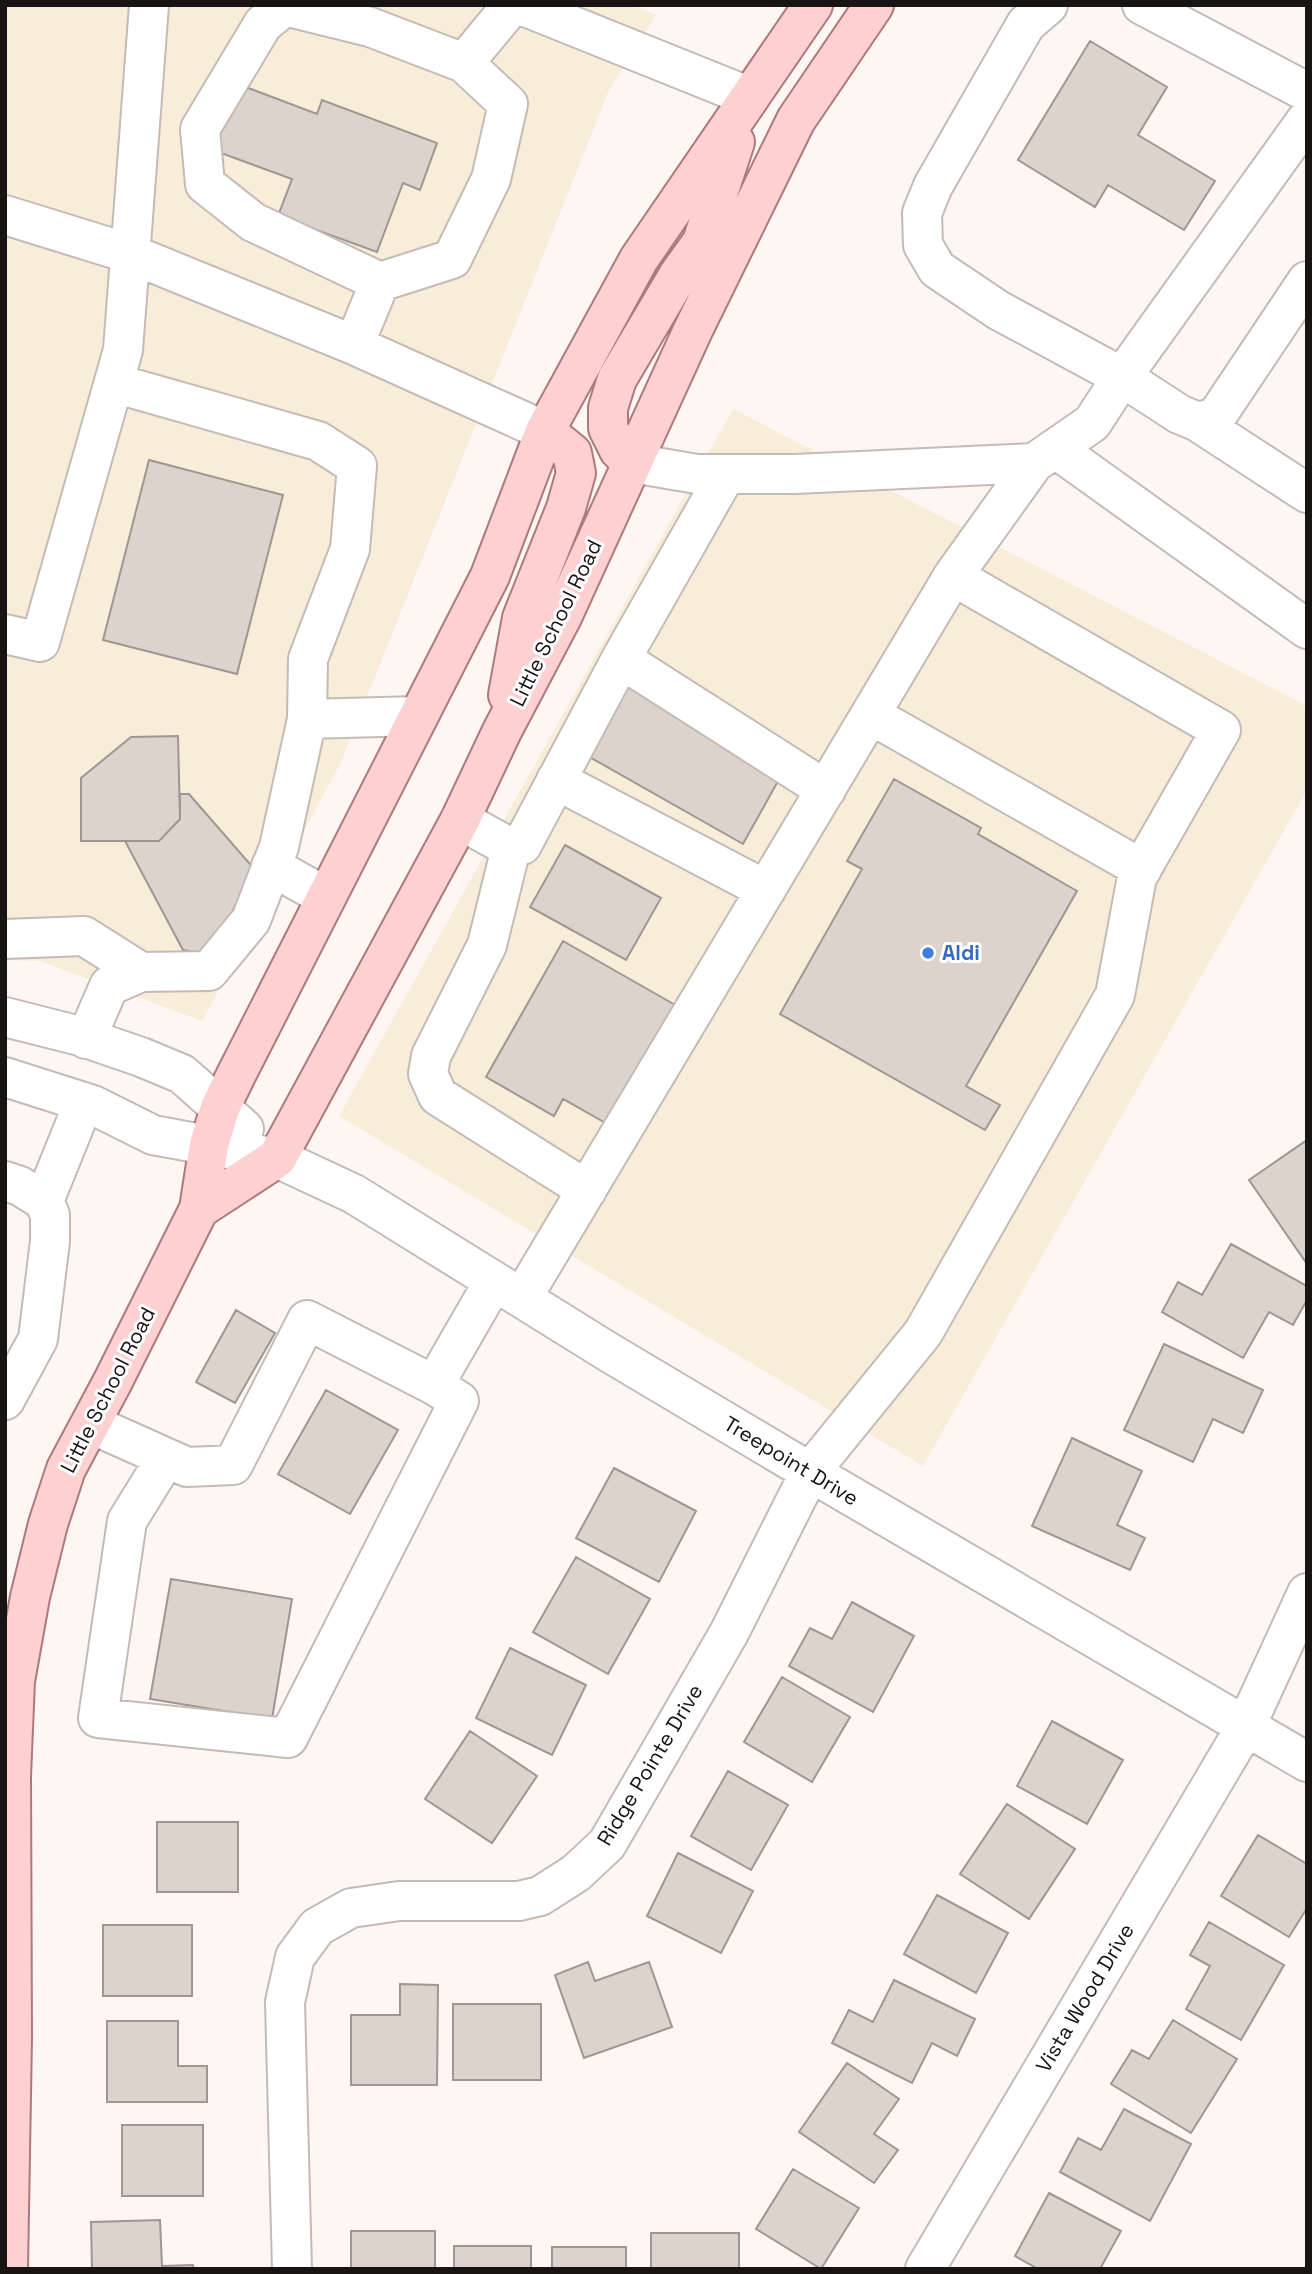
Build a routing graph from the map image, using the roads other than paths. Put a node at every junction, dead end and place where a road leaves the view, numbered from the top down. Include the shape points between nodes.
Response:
1 (149, 5) edge
2 (512, 5) edge
3 (521, 5) edge
4 (813, 5) edge
5 (874, 5) edge
6 (1048, 5) edge
7 (1142, 5) edge
8 (464, 63) junction
9 (1307, 92) edge
10 (750, 97) junction
11 (1307, 119) edge
12 (5, 215) edge
13 (131, 254) junction
14 (1307, 281) edge
15 (380, 282) junction
16 (354, 345) junction
17 (1122, 377) junction
18 (114, 383) junction
19 (1198, 422) junction
20 (545, 431) junction
21 (1045, 456) junction
22 (632, 463) junction
23 (726, 474) junction
24 (1307, 493) edge
25 (953, 576) junction
26 (1307, 629) edge
27 (5, 634) edge
28 (621, 659) junction
29 (871, 715) junction
30 (418, 716) junction
31 (307, 719) junction
32 (502, 731) junction
33 (556, 780) junction
34 (826, 790) junction
35 (460, 820) junction
36 (511, 848) junction
37 (271, 866) junction
38 (1142, 869) junction
39 (766, 890) junction
40 (326, 897) junction
41 (5, 939) edge
42 (142, 972) junction
43 (5, 1017) edge
44 (86, 1039) junction
45 (5, 1076) edge
46 (84, 1102) junction
47 (220, 1108) junction
48 (209, 1145) junction
49 (277, 1158) junction
50 (5, 1181) edge
51 (587, 1190) junction
52 (44, 1200) junction
53 (199, 1209) junction
54 (508, 1290) junction
55 (434, 1385) junction
56 (5, 1401) edge
57 (91, 1424) junction
58 (166, 1458) junction
59 (810, 1472) junction
60 (1307, 1593) edge
61 (1245, 1728) junction
62 (1307, 1762) edge
63 (8, 1776) edge
64 (9, 2037) edge
65 (8, 2269) edge
66 (292, 2269) edge
67 (925, 2269) edge

1 - 13 street
2 - 8 street
3 - 10 street
4 - 10 main road, Little School Road
5 - 22 main road, Little School Road via 796,121
6 - 17 street via 1027,24 933,186 922,213 923,245 937,269 998,310
7 - 9 street
8 - 15 street via 508,104 491,180 452,259
8 - 15 street via 370,27 285,6 262,24 200,129 205,184 253,222
10 - 20 main road, Little School Road via 639,259
10 - 22 main road via 702,242 617,379 608,408 608,428
11 - 17 street
12 - 13 street
13 - 16 street
13 - 18 street via 123,350
14 - 19 street via 1216,417
15 - 16 street
16 - 20 street
17 - 19 street
17 - 21 street via 1093,423
18 - 27 street via 40,642
18 - 31 street via 318,441 357,466 350,549 308,659
19 - 24 street
20 - 30 main road, Little School Road via 490,576
20 - 32 main road via 572,453 576,473 522,618
21 - 23 street via 795,474
21 - 25 street
21 - 26 street
22 - 23 street
22 - 32 main road, Little School Road via 562,617
23 - 28 street
25 - 29 street
25 - 38 street, Ridge Pointe Drive via 1221,730
28 - 33 street
28 - 34 street
29 - 34 street
29 - 38 street
30 - 31 street
30 - 40 main road, Little School Road
31 - 37 street
32 - 35 main road, Little School Road
33 - 36 street via 522,845
33 - 39 street
34 - 39 street
35 - 36 street
35 - 49 main road, Little School Road
36 - 51 street via 487,945 431,1056 428,1074 438,1096
37 - 40 street
37 - 42 street via 251,920 209,971
38 - 59 street, Ridge Pointe Drive via 1115,995 923,1333
39 - 51 street
40 - 47 main road, Little School Road
41 - 42 street via 84,936
42 - 44 street via 109,985
43 - 44 street, Treepoint Drive
44 - 47 street, Treepoint Drive via 181,1074
45 - 46 street, Treepoint Drive
46 - 48 street, Treepoint Drive via 153,1135
46 - 52 street
47 - 48 main road, Little School Road
47 - 49 street, Treepoint Drive
48 - 49 street, Treepoint Drive
48 - 53 main road, Little School Road
49 - 53 main road, Little School Road
49 - 54 street, Treepoint Drive via 354,1194
50 - 52 street
51 - 54 street
52 - 56 street via 50,1215 50,1241 38,1339
53 - 57 main road, Little School Road
54 - 55 street
54 - 59 street, Treepoint Drive
55 - 58 street via 307,1320 233,1465 187,1467
55 - 58 street via 459,1401 288,1738 98,1718 127,1521
57 - 58 street
57 - 63 main road, Little School Road via 66,1469 30,1597 15,1681
59 - 61 street, Treepoint Drive
59 - 66 street, Ridge Pointe Drive via 729,1633 607,1844 576,1873 540,1896 519,1901 399,1901 351,1908 317,1927 295,1957 285,2002
60 - 61 street, Vista Wood Drive
61 - 62 street, Treepoint Drive
61 - 67 street, Vista Wood Drive
63 - 64 main road, Little School Road
64 - 65 main road, Little School Road

